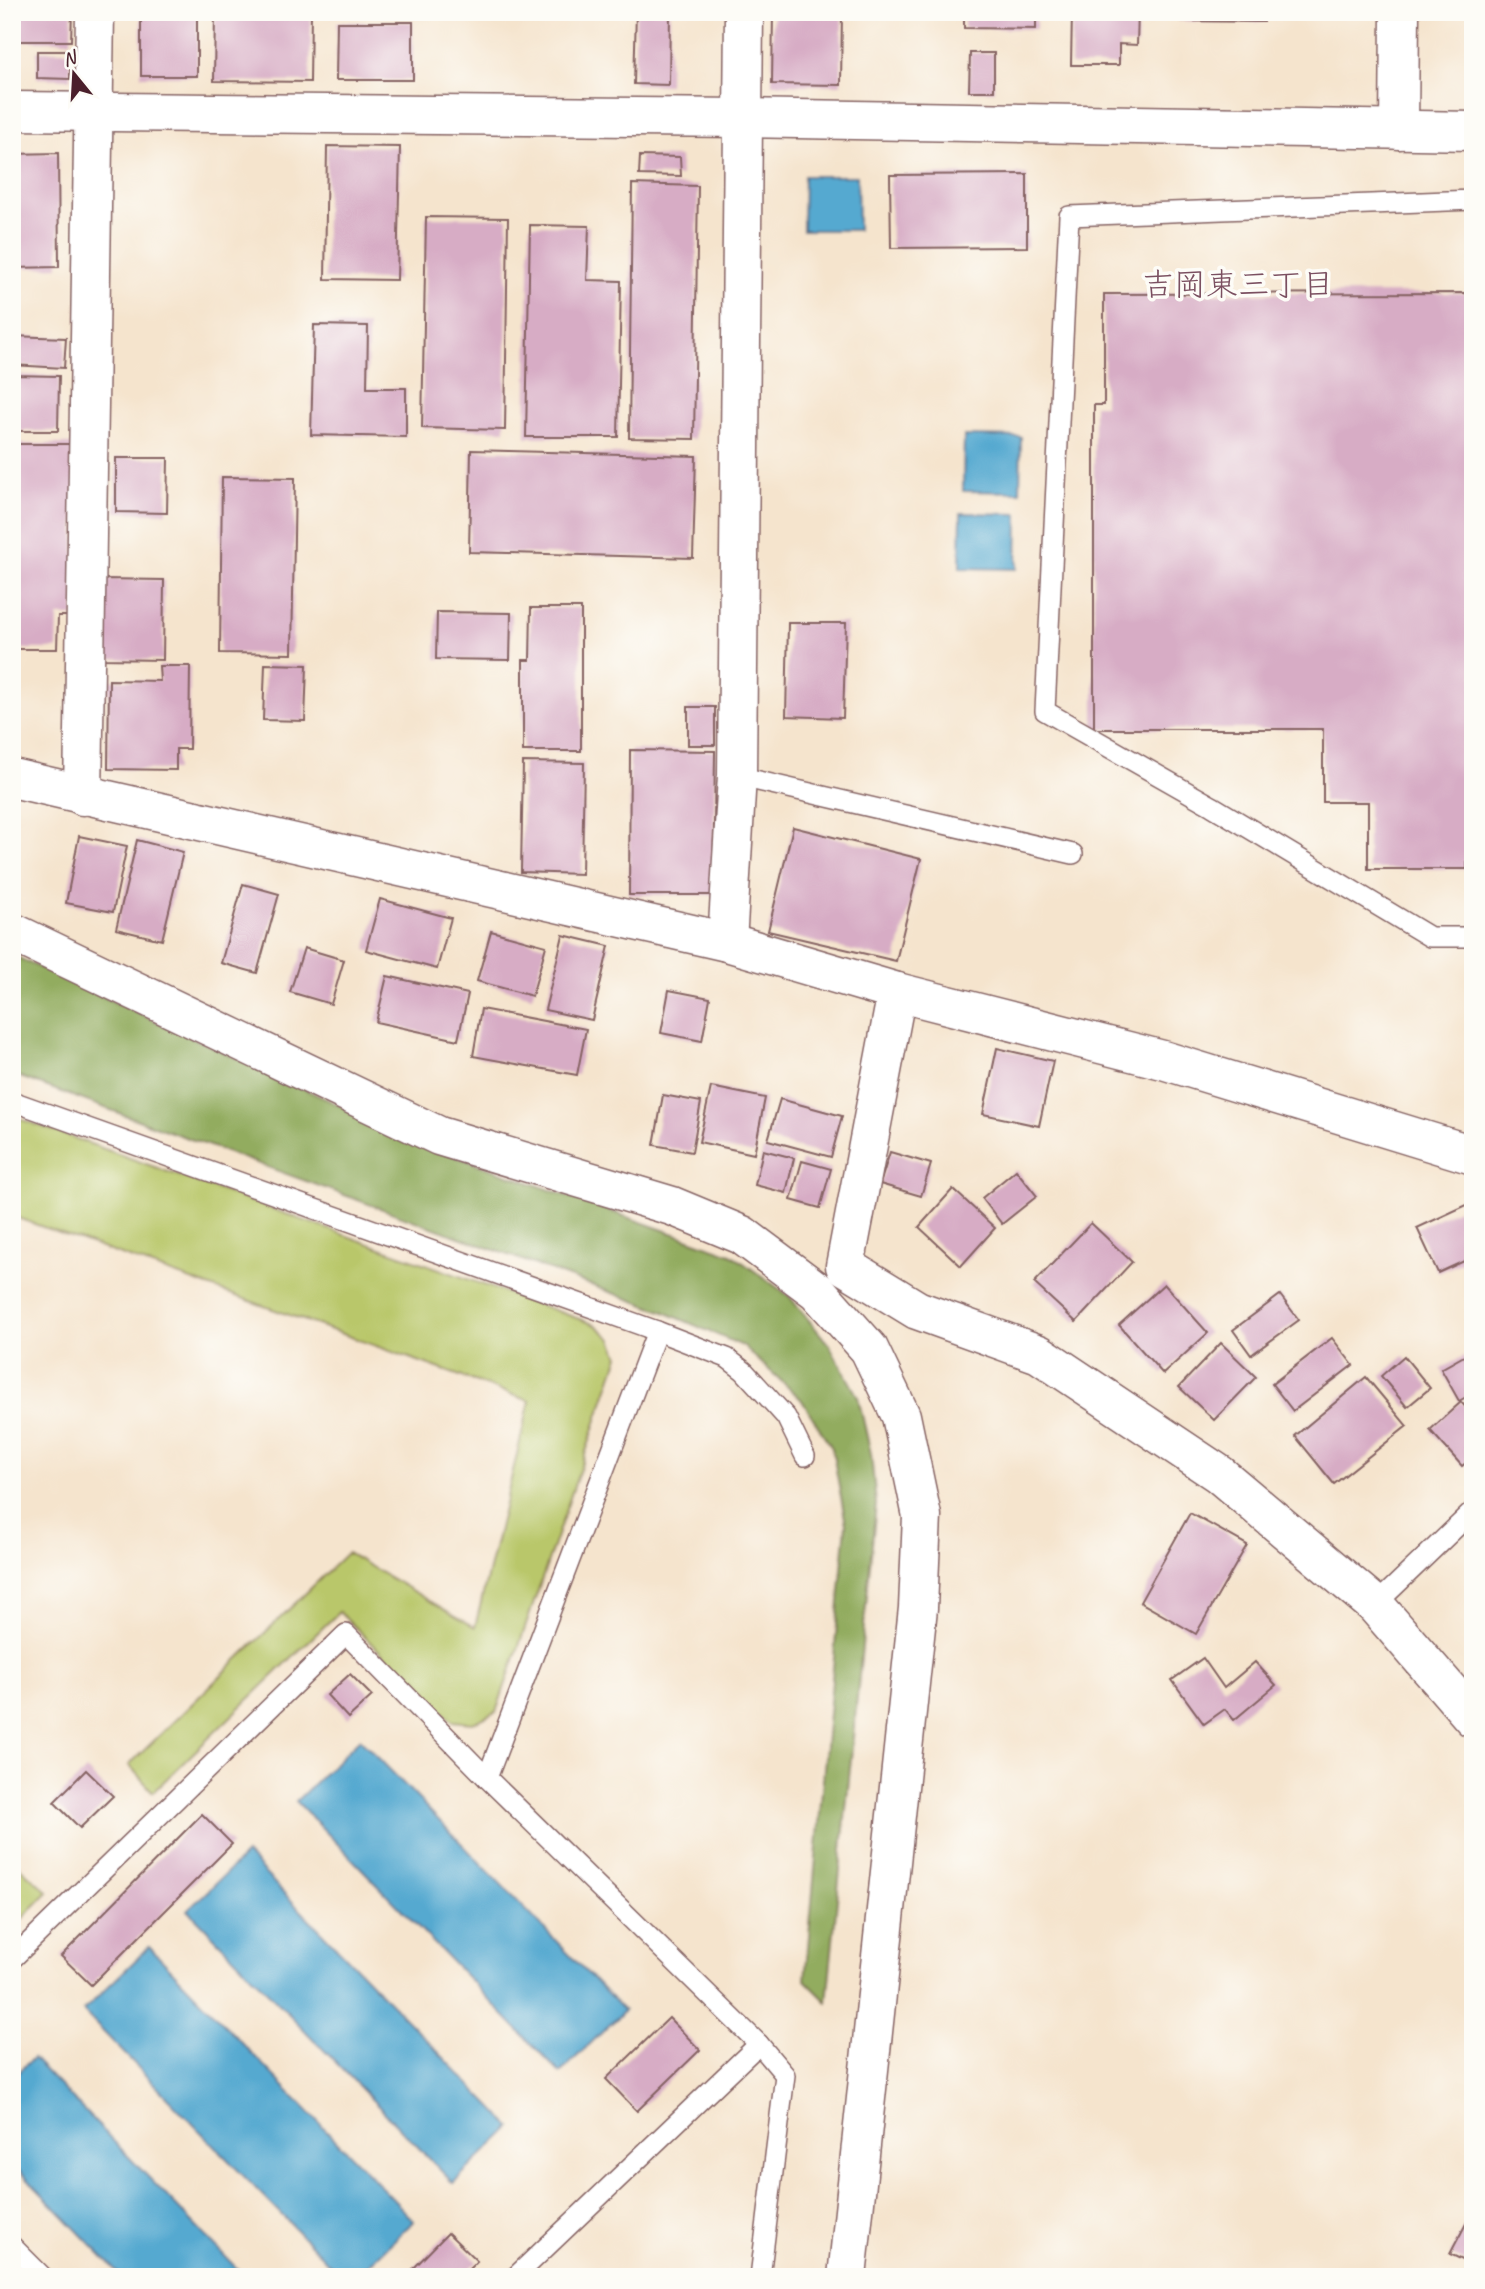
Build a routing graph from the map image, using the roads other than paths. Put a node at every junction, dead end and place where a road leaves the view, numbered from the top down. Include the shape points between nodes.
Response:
1 (95, 12) edge
2 (744, 12) edge
3 (1400, 12) edge
4 (12, 111) edge
5 (94, 113) junction
6 (744, 118) junction
7 (1399, 130) junction
8 (1473, 131) edge
9 (1473, 200) edge
10 (737, 776) junction
11 (12, 778) edge
12 (83, 796) junction
13 (1073, 854) dead end
14 (12, 932) edge
15 (1473, 937) edge
16 (727, 942) junction
17 (897, 992) junction
18 (12, 1101) edge
19 (1473, 1155) edge
20 (917, 1310) junction
21 (657, 1331) junction
22 (869, 1349) junction
23 (805, 1456) dead end
24 (1473, 1511) edge
25 (1374, 1605) junction
26 (1473, 1718) edge
27 (487, 1778) junction
28 (12, 1959) edge
29 (758, 2044) junction
30 (12, 2246) edge
31 (43, 2277) edge
32 (515, 2277) edge
33 (760, 2277) edge
34 (847, 2277) edge

1 - 5 street
2 - 6 street
3 - 7 street
4 - 5 street
5 - 6 street
5 - 12 street
6 - 7 street
6 - 10 street
7 - 8 street
9 - 15 lane via 1069,216 1045,711 1430,937
10 - 13 lane
10 - 16 street
11 - 12 street
12 - 16 street
14 - 22 street via 439,1136 672,1206 742,1235 817,1291
16 - 17 street
17 - 19 street via 1163,1060
17 - 20 street via 845,1266
18 - 21 lane
20 - 22 street
20 - 25 street via 1038,1354 1219,1474
21 - 23 lane via 727,1359 744,1371 786,1417
21 - 27 lane
22 - 34 street via 901,1416 922,1516 918,1608
24 - 25 lane
25 - 26 street
27 - 28 lane via 346,1634
27 - 29 lane
29 - 32 lane
29 - 33 lane via 785,2075
30 - 31 lane

